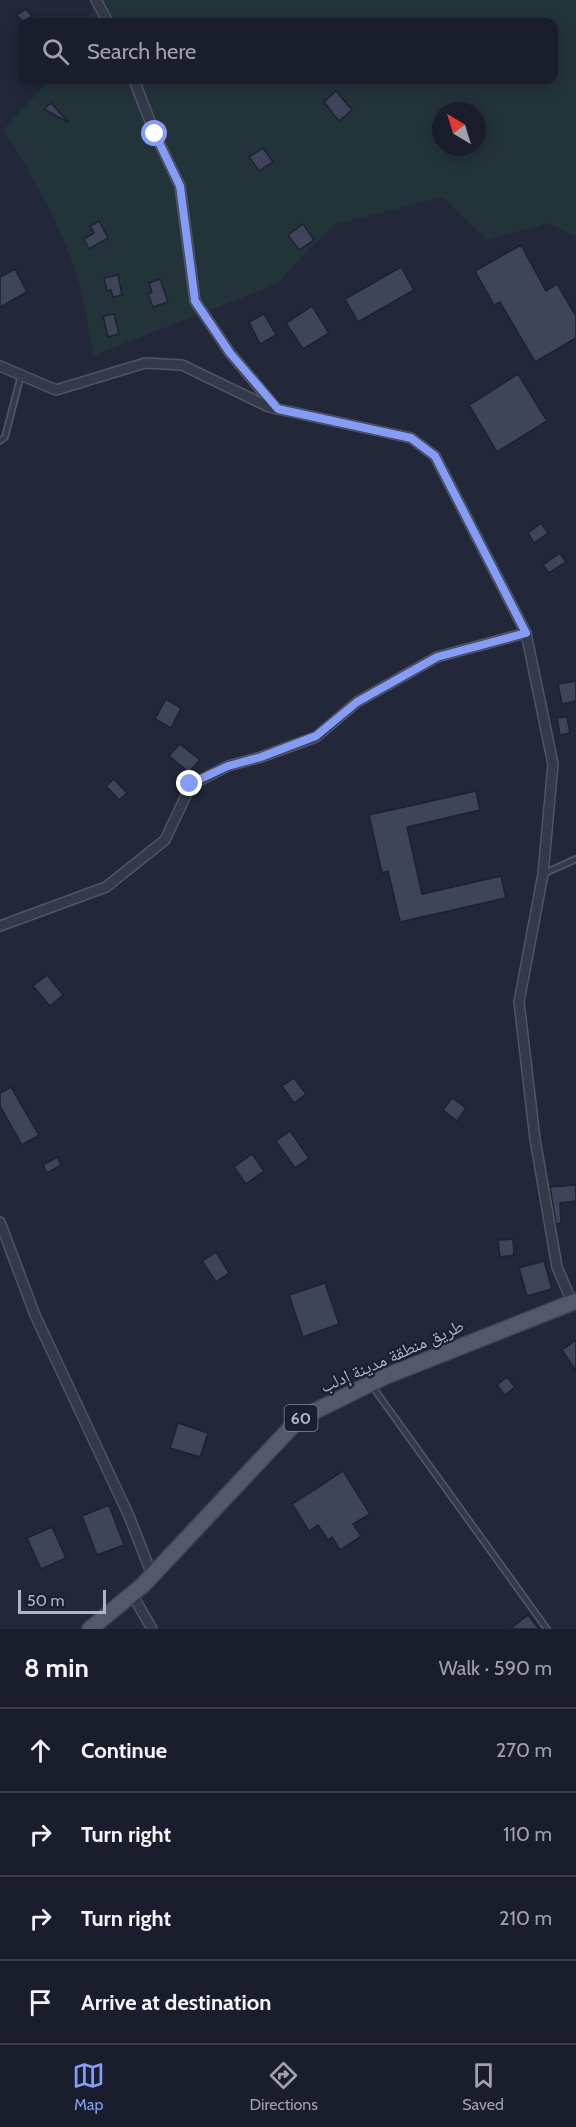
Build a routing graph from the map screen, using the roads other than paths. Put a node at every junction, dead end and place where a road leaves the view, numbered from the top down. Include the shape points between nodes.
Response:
1 (96, 0) edge
2 (106, 18) edge
3 (136, 84) edge
4 (0, 366) edge
5 (21, 375) junction
6 (278, 409) junction
7 (0, 441) edge
8 (526, 633) junction
9 (576, 860) edge
10 (543, 874) junction
11 (0, 926) edge
12 (0, 1222) edge
13 (574, 1301) edge
14 (370, 1384) junction
15 (152, 1575) junction
16 (132, 1594) junction
17 (90, 1629) edge
18 (152, 1629) edge
19 (548, 1629) edge

1 - 2 street
3 - 6 street via 180,186 195,301 230,353
4 - 5 street
5 - 6 street via 56,390 145,363 182,365
5 - 7 lane via 5,437
6 - 8 street via 411,438 435,456
8 - 10 street via 553,764
8 - 11 street via 437,657 357,702 316,736 228,766 190,784 165,840 106,888
9 - 10 lane
10 - 13 street via 519,1002 557,1267
12 - 15 street via 35,1315 129,1516
13 - 14 main road, طريق منطقة مدينة إدلب / 60
14 - 15 main road, طريق منطقة مدينة إدلب / 60 via 299,1419
14 - 19 lane
15 - 16 main road, طريق منطقة مدينة إدلب / 60
16 - 17 main road, طريق منطقة مدينة إدلب / 60
16 - 18 street

